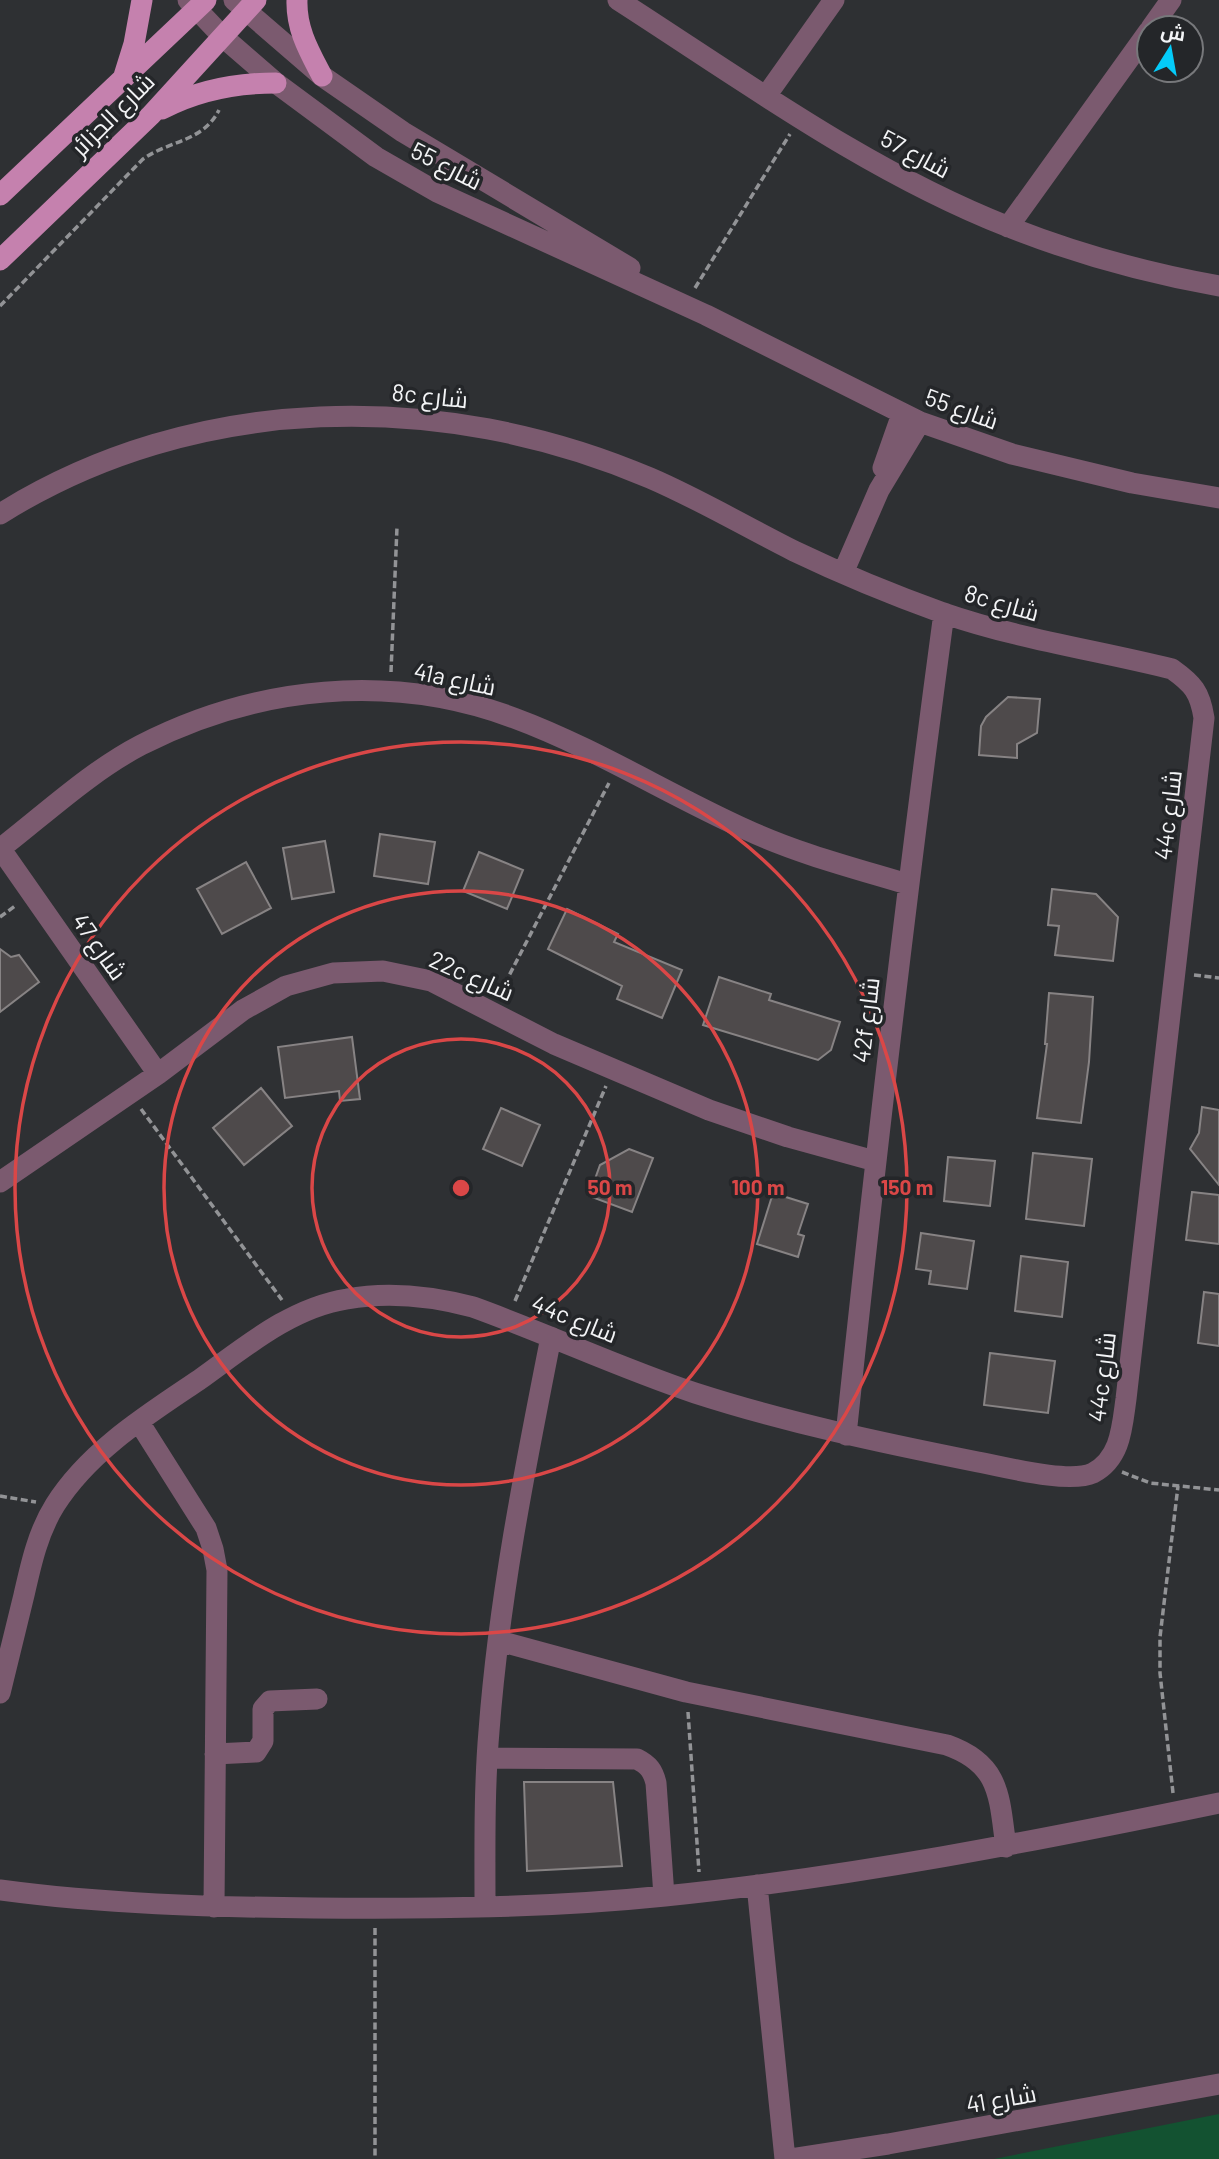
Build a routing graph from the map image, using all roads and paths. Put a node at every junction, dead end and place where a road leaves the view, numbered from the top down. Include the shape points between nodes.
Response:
1 (142, 0) edge
2 (297, 0) edge
3 (618, 0) edge
4 (834, 0) edge
5 (197, 3) edge
6 (246, 4) edge
7 (223, 37) junction
8 (1135, 50) edge
9 (322, 76) junction
10 (123, 79) junction
11 (276, 83) junction
12 (222, 87) junction
13 (766, 96) junction
14 (150, 115) junction
15 (800, 117) junction
16 (0, 195) edge
17 (1008, 227) junction
18 (0, 260) edge
19 (1219, 286) edge
20 (686, 302) junction
21 (0, 306) edge
22 (706, 314) junction
23 (911, 418) junction
24 (1219, 498) edge
25 (0, 514) edge
26 (397, 527) dead end
27 (843, 573) junction
28 (944, 613) junction
29 (1152, 664) joint
30 (391, 692) junction
31 (618, 766) junction
32 (0, 848) edge
33 (908, 884) junction
34 (491, 1011) junction
35 (612, 1071) junction
36 (158, 1074) junction
37 (129, 1094) junction
38 (875, 1161) junction
39 (0, 1182) edge
40 (293, 1316) junction
41 (507, 1319) junction
42 (551, 1337) junction
43 (139, 1422) junction
44 (846, 1435) junction
45 (1107, 1462) junction
46 (1178, 1486) junction
47 (1219, 1490) edge
48 (0, 1496) edge
49 (55, 1505) junction
50 (499, 1641) junction
51 (687, 1692) junction
52 (0, 1693) edge
53 (317, 1699) dead end
54 (215, 1754) junction
55 (487, 1758) junction
56 (1219, 1803) edge
57 (1175, 1812) junction
58 (1006, 1847) junction
59 (757, 1885) junction
60 (0, 1890) edge
61 (701, 1892) junction
62 (664, 1896) junction
63 (485, 1906) junction
64 (214, 1907) junction
65 (375, 1908) junction
66 (1219, 2084) edge
67 (888, 2152) edge
68 (375, 2159) edge
69 (785, 2159) edge
70 (791, 2159) edge

1 - 10 main road
2 - 9 main road via 304,42
3 - 13 street, شارع 57
4 - 13 street
5 - 7 street, شارع 55
5 - 10 main road, شارع الجزائر
6 - 7 main road, شارع الجزائر
6 - 9 street, شارع 55
7 - 11 street, شارع 55
7 - 14 main road, شارع الجزائر
8 - 17 street
9 - 20 street, شارع 55 via 403,132
10 - 16 main road, شارع الجزائر
11 - 12 main road
11 - 22 street, شارع 55 via 409,177
12 - 14 main road
12 - 21 path via 220,108 208,126 143,159
13 - 15 street, شارع 57
14 - 18 main road, شارع الجزائر
15 - 17 street, شارع 57 via 938,195
15 - 20 path
17 - 19 street, شارع 57 via 1084,254
20 - 22 street, شارع 55
22 - 23 street, شارع 55
23 - 24 street, شارع 55 via 1012,453 1132,483
23 - 27 street via 885,461 879,491
25 - 27 street, 8c شارع via 75,474 200,433 331,415 404,416 528,436 591,454 653,479
26 - 30 path
27 - 28 street, 8c شارع
28 - 29 street, 8c شارع via 1023,636
28 - 33 street, 42f شارع
29 - 45 street, 44c شارع via 1172,669 1189,681 1201,699 1203,718 1126,1399 1118,1446
30 - 31 street, 41a شارع via 448,700 513,717
30 - 32 street, 41a شارع via 319,691 256,701 196,719 139,747
31 - 33 street, 41a شارع via 750,832
31 - 34 path
32 - 36 street, شارع 47
33 - 38 street, 42f شارع
34 - 35 street, 22c شارع
34 - 36 street, 22c شارع via 431,981 383,971 333,973 286,986 243,1010
35 - 38 street, 22c شارع via 709,1111
35 - 41 path
36 - 37 street, 22c شارع
37 - 39 street, 22c شارع
37 - 40 path
38 - 44 street, 42f شارع
40 - 41 street, 44c شارع via 345,1299 390,1294 437,1298
40 - 43 street, 44c شارع
41 - 42 street, 44c شارع
42 - 44 street, 44c شارع via 694,1392
42 - 50 street via 520,1489
43 - 49 street, 44c شارع via 74,1478
43 - 54 street via 196,1509 213,1549 217,1570
44 - 45 street, 44c شارع via 1073,1478 1092,1473
45 - 46 path via 1138,1479
46 - 47 path
46 - 57 path via 1162,1611 1160,1673
48 - 49 path
49 - 52 street, 44c شارع via 38,1543
50 - 51 street
50 - 55 street
51 - 58 street via 965,1752 981,1763 992,1779
51 - 61 path
53 - 54 street via 270,1701 263,1709 263,1741 256,1752
54 - 64 street
55 - 62 street via 637,1759 647,1764 656,1783
55 - 63 street
56 - 57 street
57 - 58 street
58 - 59 street
59 - 61 street
59 - 69 street
60 - 64 street
61 - 62 street
62 - 63 street
63 - 65 street
64 - 65 street
65 - 68 path
66 - 67 street, شارع 41
67 - 70 street, شارع 41

